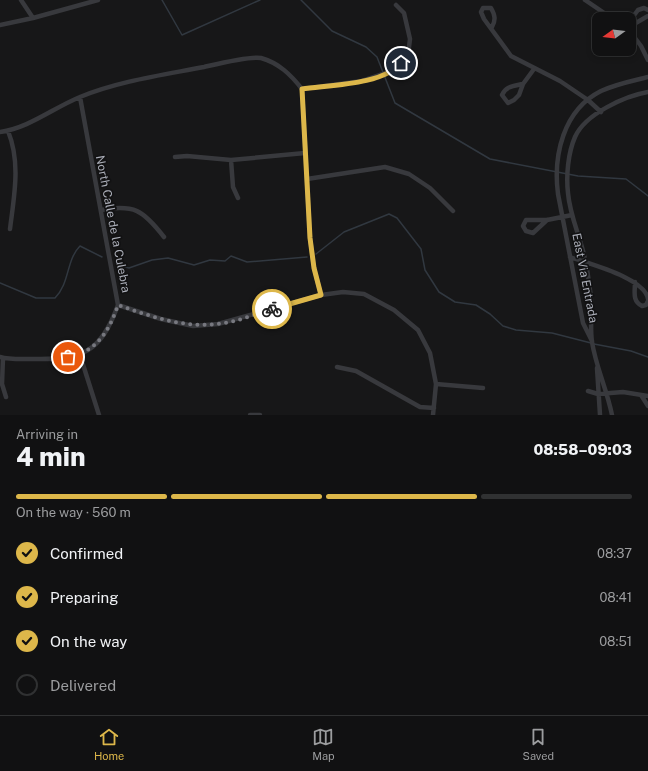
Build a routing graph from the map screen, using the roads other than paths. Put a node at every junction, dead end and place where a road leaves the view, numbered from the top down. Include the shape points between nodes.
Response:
1 (21, 0) edge
2 (98, 0) edge
3 (585, 0) edge
4 (396, 5) dead end
5 (648, 10) edge
6 (603, 12) edge
7 (636, 13) edge
8 (648, 16) edge
9 (33, 18) junction
10 (636, 22) edge
11 (0, 25) edge
12 (492, 27) dead end
13 (636, 39) edge
14 (648, 60) edge
15 (534, 69) junction
16 (648, 77) edge
17 (523, 84) junction
18 (302, 89) junction
19 (648, 92) edge
20 (80, 97) junction
21 (588, 100) junction
22 (601, 112) junction
23 (8, 131) junction
24 (0, 132) edge
25 (305, 152) junction
26 (175, 157) dead end
27 (231, 160) junction
28 (307, 179) junction
29 (238, 198) dead end
30 (101, 210) junction
31 (453, 211) dead end
32 (572, 215) junction
33 (562, 217) junction
34 (547, 220) junction
35 (10, 229) dead end
36 (164, 237) dead end
37 (570, 257) junction
38 (586, 263) junction
39 (635, 282) junction
40 (321, 295) junction
41 (648, 300) edge
42 (118, 305) junction
43 (592, 341) junction
44 (80, 355) junction
45 (2, 358) edge
46 (596, 359) junction
47 (337, 366) dead end
48 (436, 384) junction
49 (483, 388) dead end
50 (588, 391) dead end
51 (598, 394) junction
52 (608, 394) junction
53 (641, 395) junction
54 (648, 396) edge
55 (6, 397) dead end
56 (648, 406) edge
57 (434, 408) junction
58 (99, 415) edge
59 (250, 415) edge
60 (260, 415) edge
61 (433, 415) edge
62 (600, 415) edge
63 (612, 415) edge

1 - 9 street
2 - 9 street
3 - 6 street
4 - 18 street via 404,13 410,39 408,55 395,70 362,81
5 - 7 street via 644,8
8 - 10 street
9 - 11 street
12 - 15 street via 494,34 511,56
13 - 14 street
15 - 17 street
15 - 21 street via 560,81
16 - 21 street, East Via Entrada via 613,87
17 - 17 street via 504,90 504,100 508,103 514,100 522,90
18 - 20 street via 293,77 279,66 260,58 115,85
18 - 25 street
19 - 22 street, East Via Entrada via 624,99
20 - 23 street
20 - 30 street, North Calle de la Culebra
21 - 22 street
21 - 33 street, East Via Entrada via 576,113 560,139 556,182
22 - 32 street, East Via Entrada via 585,123 576,136 568,162 568,193
23 - 24 street
23 - 35 street via 12,141 16,175
25 - 27 street
25 - 28 street
26 - 27 street
27 - 29 street
28 - 31 street via 385,167 409,174 430,188
28 - 40 street via 311,246
30 - 36 street via 118,207 135,209 153,223
30 - 42 street, North Calle de la Culebra
32 - 33 street
32 - 38 street, East Via Entrada
33 - 34 street
33 - 37 street, East Via Entrada
34 - 34 street via 526,220 523,226 526,231 533,233
37 - 38 street
37 - 43 street, East Via Entrada via 583,323
38 - 39 street
38 - 43 street, East Via Entrada via 591,298
39 - 41 street via 643,288
39 - 41 street via 635,299 638,304 646,305
40 - 42 street via 218,324 193,326
40 - 48 street via 343,292 364,294 394,310 418,330 430,353
42 - 44 street, North Calle de la Culebra via 110,328 89,350
43 - 46 street, East Via Entrada
44 - 45 street, North Calle de la Culebra via 56,360
44 - 58 street
45 - 55 street via 2,384
46 - 51 street, East Via Entrada
46 - 52 street, East Via Entrada
47 - 57 street via 356,371 420,407
48 - 49 street
48 - 57 street
50 - 51 street
51 - 52 street
51 - 62 street, East Via Entrada
52 - 53 street via 623,392
52 - 63 street, East Via Entrada
53 - 54 street
53 - 56 street
57 - 61 street
59 - 60 street

